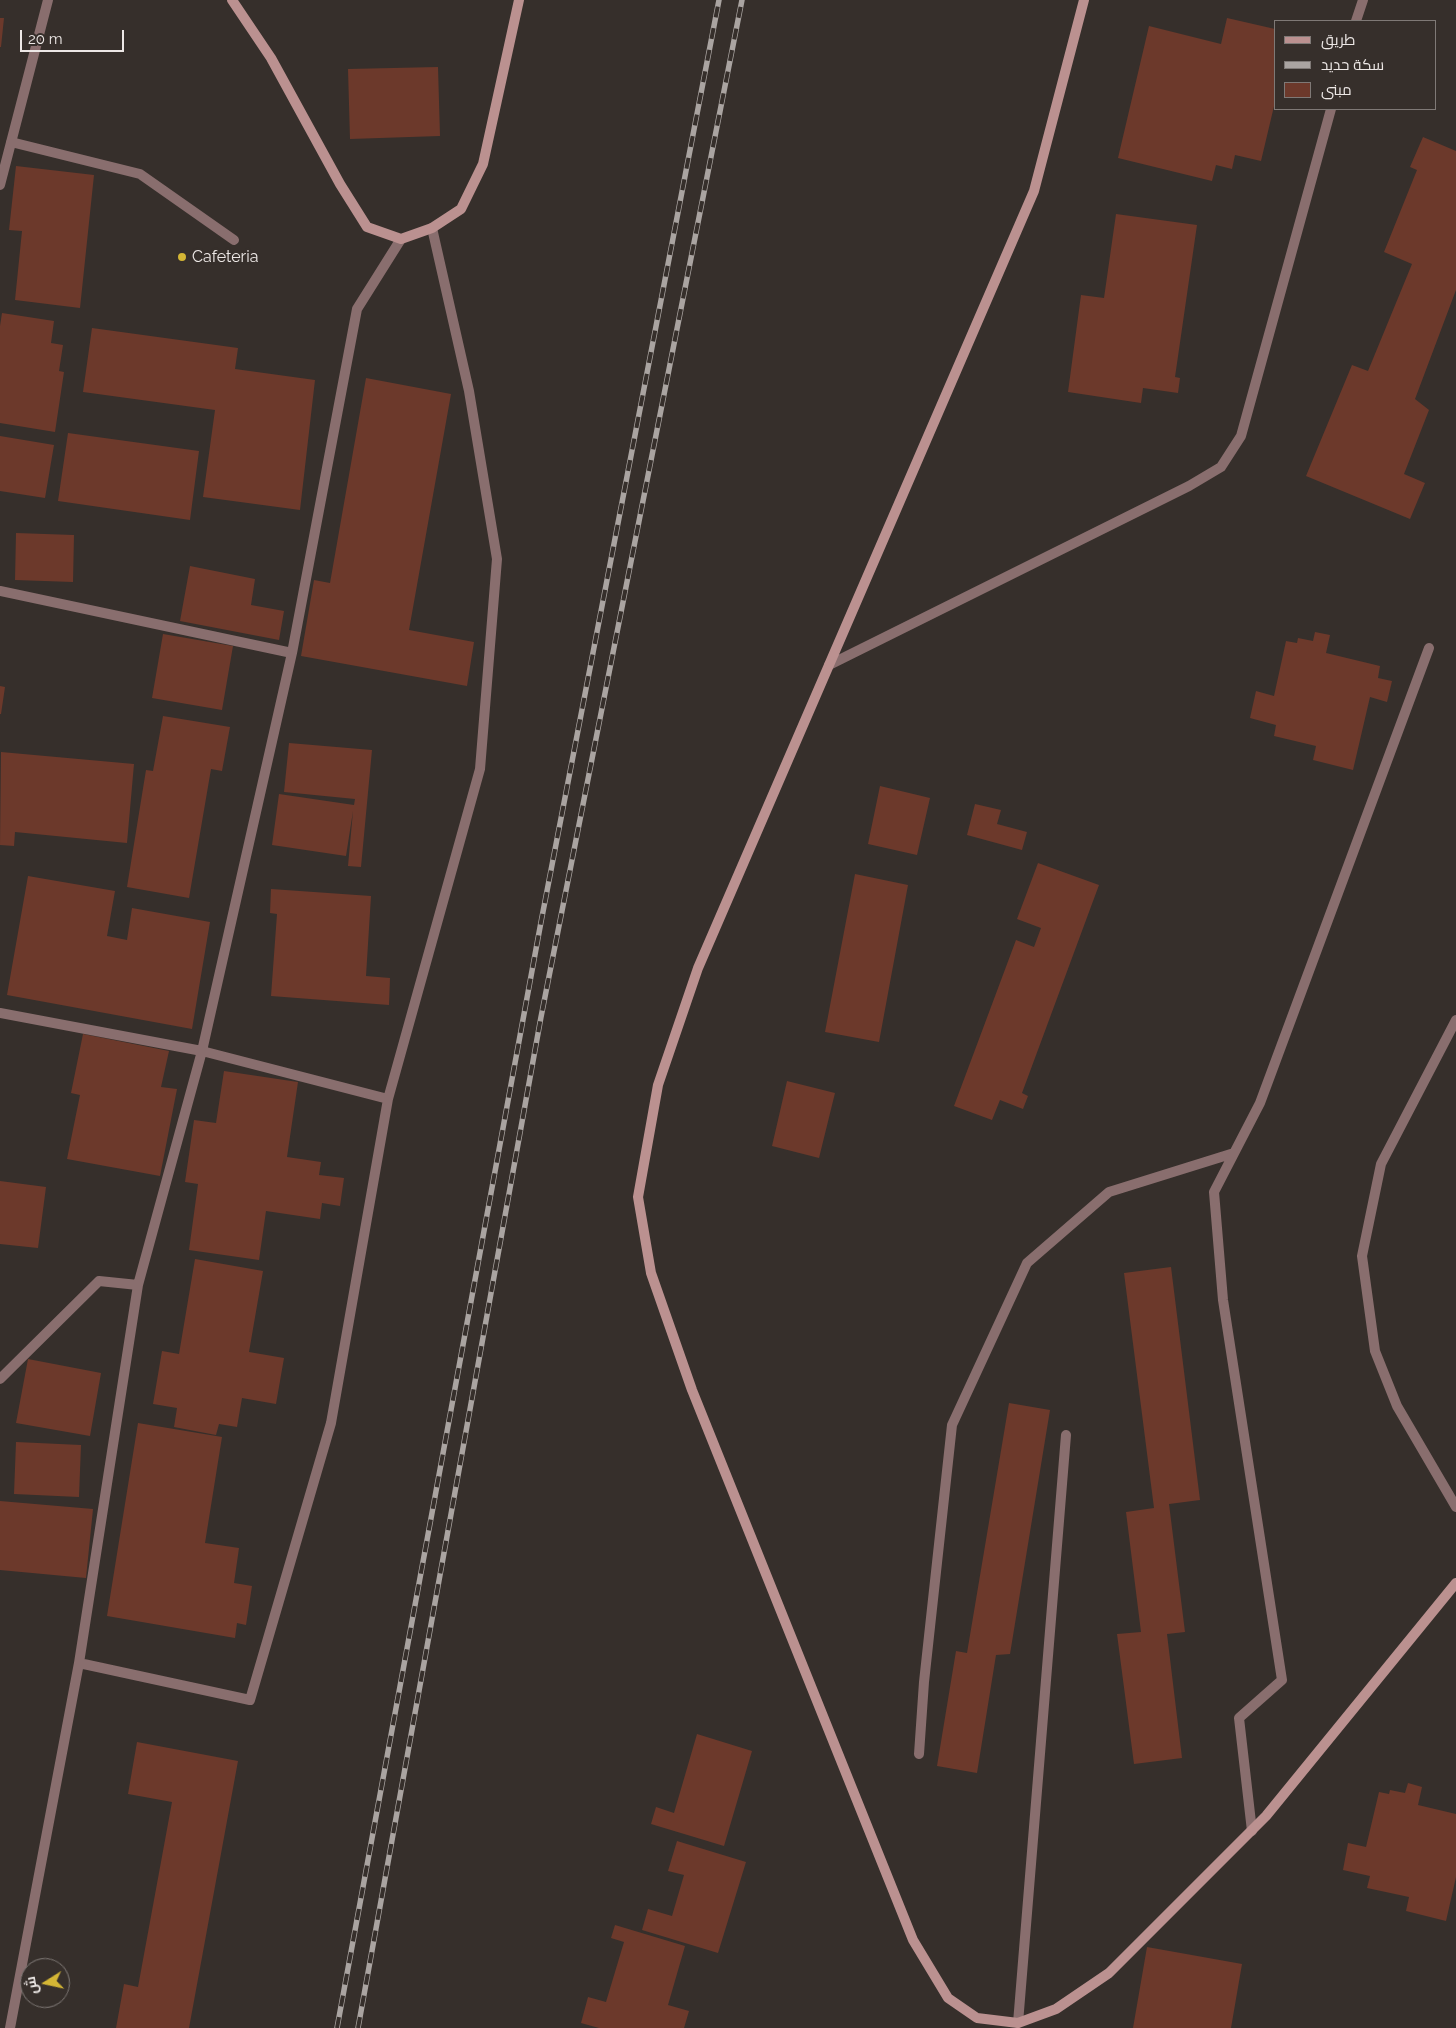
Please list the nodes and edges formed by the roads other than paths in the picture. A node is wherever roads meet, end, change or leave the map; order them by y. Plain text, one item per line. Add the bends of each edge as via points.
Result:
1 (48, 0) edge
2 (232, 0) edge
3 (519, 0) edge
4 (1084, 0) edge
5 (1363, 0) edge
6 (1356, 20) edge
7 (1331, 110) edge
8 (11, 142) junction
9 (0, 182) edge
10 (432, 228) junction
11 (234, 240) dead end
12 (400, 240) junction
13 (0, 591) edge
14 (1428, 648) dead end
15 (292, 653) junction
16 (829, 665) junction
17 (0, 1013) edge
18 (1456, 1020) edge
19 (202, 1051) junction
20 (388, 1099) junction
21 (1234, 1153) junction
22 (138, 1285) junction
23 (0, 1379) edge
24 (1066, 1435) dead end
25 (1456, 1507) edge
26 (1456, 1583) edge
27 (79, 1663) junction
28 (919, 1754) dead end
29 (1252, 1831) junction
30 (1018, 2023) junction
31 (10, 2028) edge

1 - 8 street
2 - 12 street via 272,58 340,184 367,226
3 - 10 street via 483,164 461,208
4 - 16 street via 1034,191
5 - 6 street
7 - 16 street via 1241,436 1221,468
8 - 9 street
8 - 11 street via 140,174
10 - 12 street
10 - 20 street via 469,391 497,559 480,768
12 - 15 street via 357,309
13 - 15 street
14 - 21 street via 1260,1103
15 - 19 street
16 - 30 street via 698,968 658,1085 638,1197 651,1273 692,1390 913,1940 948,1998 977,2018
17 - 19 street
18 - 25 street via 1381,1164 1362,1256 1375,1351 1397,1406
19 - 20 street
19 - 22 street
20 - 27 street via 331,1423 250,1700
21 - 28 street via 1109,1192 1027,1263 952,1425
21 - 29 street via 1214,1192 1223,1300 1282,1680 1239,1718
22 - 23 street via 99,1281
22 - 27 street
24 - 30 street
26 - 29 street
27 - 31 street
29 - 30 street via 1109,1973 1056,2009

